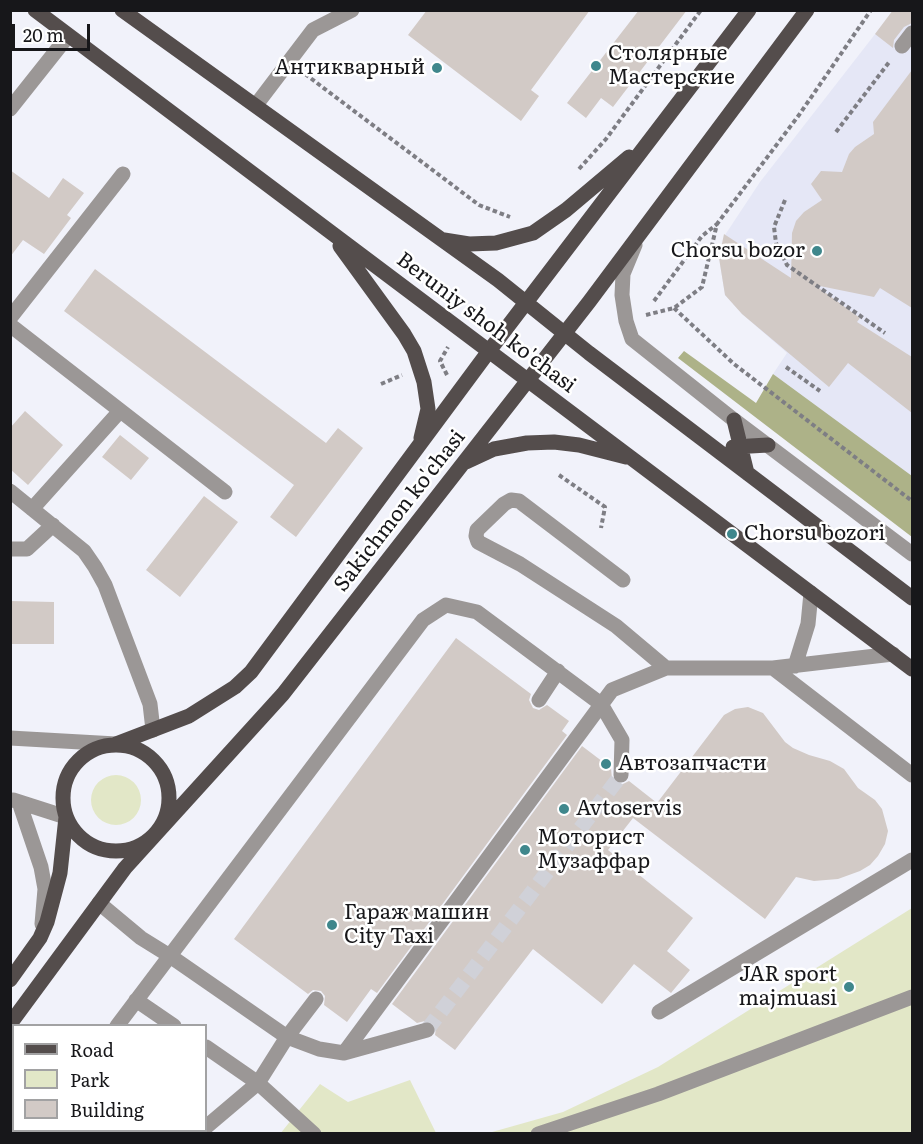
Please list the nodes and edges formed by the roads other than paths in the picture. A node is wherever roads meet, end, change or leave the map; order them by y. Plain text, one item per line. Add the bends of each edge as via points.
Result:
1 (34, 10) edge
2 (122, 10) edge
3 (352, 10) edge
4 (749, 10) edge
5 (807, 10) edge
6 (912, 33) edge
7 (68, 36) junction
8 (902, 46) road end
9 (256, 105) junction
10 (10, 109) edge
11 (651, 138) junction
12 (123, 174) dead end
13 (329, 231) junction
14 (441, 240) junction
15 (637, 240) junction
16 (526, 302) junction
17 (10, 318) edge
18 (10, 325) edge
19 (565, 333) junction
20 (489, 351) junction
21 (528, 381) junction
22 (120, 411) junction
23 (734, 420) junction
24 (768, 445) junction
25 (741, 446) junction
26 (419, 447) junction
27 (714, 448) junction
28 (633, 459) junction
29 (463, 463) junction
30 (747, 473) junction
31 (10, 491) edge
32 (225, 492) dead end
33 (32, 508) junction
34 (53, 525) junction
35 (10, 549) edge
36 (912, 555) edge
37 (623, 580) dead end
38 (811, 592) junction
39 (912, 598) edge
40 (893, 654) junction
41 (795, 666) junction
42 (666, 668) junction
43 (773, 668) junction
44 (912, 669) edge
45 (558, 671) junction
46 (539, 700) dead end
47 (601, 704) junction
48 (153, 730) junction
49 (10, 738) edge
50 (116, 744) junction
51 (621, 775) tunnel mouth
52 (912, 775) edge
53 (15, 801) edge
54 (66, 817) junction
55 (156, 835) junction
56 (912, 860) edge
57 (99, 903) junction
58 (40, 938) junction
59 (170, 956) junction
60 (10, 980) edge
61 (912, 997) edge
62 (316, 999) dead end
63 (136, 1000) junction
64 (660, 1012) dead end
65 (10, 1024) edge
66 (118, 1024) edge
67 (171, 1024) edge
68 (427, 1030) tunnel mouth
69 (287, 1037) junction
70 (207, 1048) edge
71 (344, 1053) junction
72 (258, 1083) junction
73 (207, 1125) edge
74 (314, 1134) edge
75 (538, 1134) edge

1 - 7 main road, Beruniy shoh ko'chasi
2 - 9 main road, Beruniy shoh ko'chasi
3 - 9 street via 313,30
4 - 11 main road, Sakichmon ko'chasi
5 - 15 main road, Sakichmon ko'chasi
6 - 8 street
7 - 10 street
7 - 13 main road, Beruniy shoh ko'chasi
9 - 14 main road, Beruniy shoh ko'chasi
11 - 14 main road via 566,210 533,232 496,243
11 - 16 main road, Sakichmon ko'chasi
12 - 17 street
13 - 20 main road, Beruniy shoh ko'chasi
13 - 26 main road via 414,351 428,409
14 - 16 main road, Beruniy shoh ko'chasi
15 - 19 main road, Sakichmon ko'chasi
15 - 23 street via 623,274 622,295 632,339
16 - 19 main road, Beruniy shoh ko'chasi
16 - 20 main road, Sakichmon ko'chasi
18 - 22 street
19 - 21 main road, Sakichmon ko'chasi
19 - 27 main road, Beruniy shoh ko'chasi
20 - 21 main road, Beruniy shoh ko'chasi
20 - 26 main road, Sakichmon ko'chasi
21 - 28 main road, Beruniy shoh ko'chasi
21 - 29 main road, Sakichmon ko'chasi
22 - 32 street
22 - 33 street
23 - 24 street
23 - 25 main road
24 - 25 main road
24 - 36 street
25 - 27 main road
25 - 30 main road
26 - 48 main road, Sakichmon ko'chasi via 251,672 189,716
27 - 30 main road, Beruniy shoh ko'chasi
28 - 29 main road via 555,442 494,449
28 - 38 main road, Beruniy shoh ko'chasi
29 - 55 main road, Sakichmon ko'chasi via 284,694
30 - 39 main road, Beruniy shoh ko'chasi
31 - 33 street
33 - 34 street
34 - 35 street via 27,549
34 - 48 street via 84,551 105,585 150,704
37 - 42 street via 519,501 504,504 477,530 478,542 520,564 616,626
38 - 40 main road, Beruniy shoh ko'chasi
38 - 41 street via 808,624
40 - 41 street
40 - 44 main road, Beruniy shoh ko'chasi
41 - 43 street
42 - 43 street
42 - 47 street via 612,690
43 - 52 street
45 - 46 street
45 - 47 street
45 - 59 street via 477,612 446,605 423,620
47 - 51 street via 622,740
47 - 71 street
48 - 50 main road, Sakichmon ko'chasi
49 - 50 street
50 - 54 main road via 84,755 72,768 64,783
50 - 55 main road via 134,747 162,769 169,785 170,803 166,820
53 - 54 street
53 - 58 street via 41,867 45,889
54 - 55 main road via 75,833 106,851 124,851
54 - 58 main road via 57,890
55 - 57 main road, Sakichmon ko'chasi
56 - 64 street
57 - 59 street
57 - 65 main road, Sakichmon ko'chasi
58 - 60 main road
59 - 63 street
59 - 69 street
61 - 75 street via 658,1094
62 - 69 street
63 - 66 street
63 - 67 street
68 - 71 street
69 - 71 street
69 - 72 street
70 - 72 street
72 - 73 street
72 - 74 street

